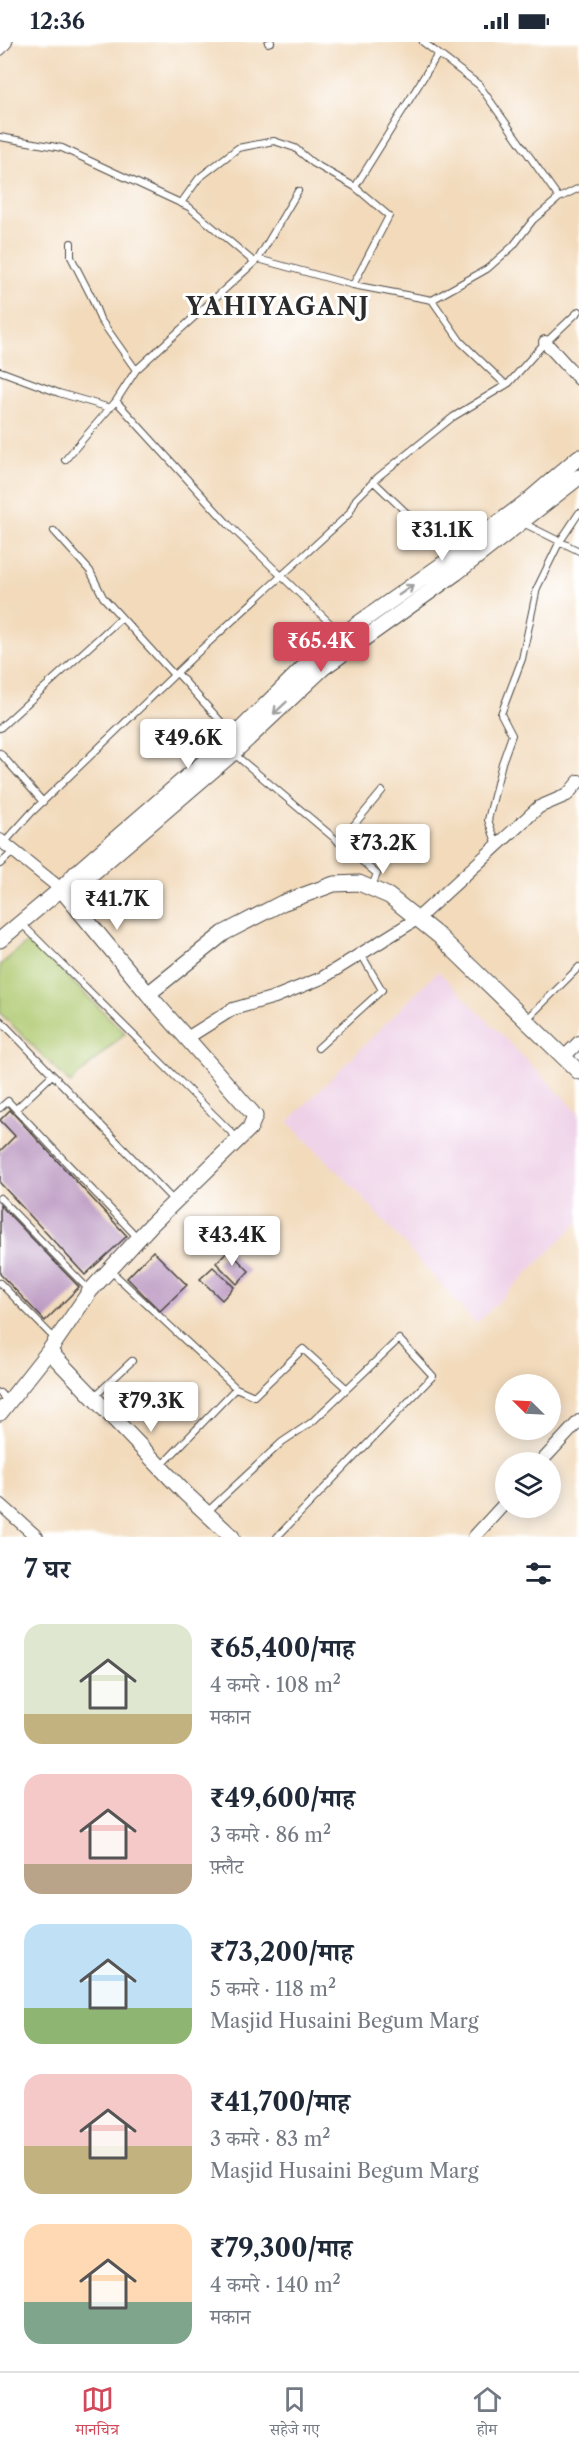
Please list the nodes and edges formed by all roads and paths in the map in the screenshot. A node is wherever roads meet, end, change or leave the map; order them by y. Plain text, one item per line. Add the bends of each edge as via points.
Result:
1 (6, 42) edge
2 (423, 42) edge
3 (0, 49) edge
4 (438, 54) junction
5 (0, 137) edge
6 (355, 187) junction
7 (579, 188) edge
8 (298, 191) dead end
9 (559, 198) junction
10 (181, 202) junction
11 (71, 243) dead end
12 (256, 260) junction
13 (353, 285) junction
14 (432, 300) junction
15 (579, 311) edge
16 (545, 342) junction
17 (136, 370) junction
18 (0, 371) edge
19 (579, 379) edge
20 (506, 384) junction
21 (116, 401) junction
22 (110, 408) junction
23 (579, 457) edge
24 (65, 460) dead end
25 (579, 477) edge
26 (373, 482) junction
27 (579, 513) edge
28 (522, 522) junction
29 (54, 531) dead end
30 (559, 543) junction
31 (579, 551) edge
32 (453, 557) junction
33 (280, 578) junction
34 (121, 618) junction
35 (342, 635) junction
36 (175, 674) junction
37 (0, 728) edge
38 (234, 735) junction
39 (0, 753) edge
40 (232, 753) junction
41 (579, 781) edge
42 (382, 791) dead end
43 (43, 802) junction
44 (339, 843) junction
45 (6, 845) edge
46 (498, 845) junction
47 (0, 864) edge
48 (371, 888) junction
49 (61, 889) junction
50 (417, 919) junction
51 (21, 923) junction
52 (0, 940) edge
53 (361, 954) junction
54 (579, 967) edge
55 (147, 994) junction
56 (0, 1020) edge
57 (526, 1020) junction
58 (187, 1038) junction
59 (579, 1042) edge
60 (318, 1048) dead end
61 (564, 1058) junction
62 (579, 1072) edge
63 (52, 1075) junction
64 (0, 1108) edge
65 (16, 1109) junction
66 (238, 1140) junction
67 (0, 1198) edge
68 (175, 1202) junction
69 (139, 1239) junction
70 (110, 1270) junction
71 (0, 1283) edge
72 (90, 1292) junction
73 (53, 1346) junction
74 (132, 1361) dead end
75 (236, 1388) junction
76 (346, 1388) junction
77 (94, 1397) junction
78 (3, 1403) edge
79 (579, 1421) edge
80 (550, 1452) edge
81 (160, 1467) junction
82 (0, 1504) edge
83 (207, 1513) junction
84 (495, 1514) edge
85 (37, 1537) edge
86 (232, 1537) edge
87 (277, 1537) edge
88 (474, 1537) edge

1 - 3 street
2 - 4 lane
4 - 6 lane
4 - 9 lane via 479,85
5 - 10 lane via 62,148
6 - 10 lane via 295,148 274,141 238,148 200,178
6 - 13 lane via 389,216
7 - 9 lane
8 - 12 lane
9 - 14 lane via 487,269
10 - 12 lane
11 - 17 lane via 71,257 100,319
12 - 13 lane
12 - 17 lane
13 - 14 lane
14 - 20 lane via 461,342
15 - 16 lane
16 - 19 street
16 - 20 lane
17 - 21 lane
18 - 22 lane
20 - 26 lane via 453,417
21 - 22 lane
21 - 33 lane
22 - 24 lane
23 - 32 street via 530,500
25 - 28 street
26 - 32 lane
26 - 33 lane via 356,499 349,514
27 - 30 lane
28 - 30 lane
28 -> 40 street via 323,668
29 - 34 lane via 90,571 103,597
30 - 31 lane
30 - 46 lane via 537,588 522,658 501,714 513,735 488,820
35 -> 32 street
33 - 35 lane
33 - 36 lane
34 - 36 lane
34 - 37 lane
35 - 38 street
36 - 38 lane
36 - 43 lane
38 - 49 street
39 - 43 lane
40 - 44 lane
40 - 49 street via 81,883
41 - 46 street via 567,795 539,807
42 - 44 lane
43 - 45 lane
44 - 48 lane via 377,874
45 - 47 lane
45 - 49 street
46 - 50 street
48 - 50 street via 389,896
48 - 55 street via 359,883 334,884 282,903 224,933
49 - 51 street
49 - 55 street
50 - 53 street
50 - 57 street
51 - 52 street
51 - 66 lane
53 - 58 street via 322,978 232,1009
53 - 60 lane via 382,990
54 - 57 lane
55 - 58 street
56 - 63 lane
57 - 61 street
58 - 66 street via 255,1116
59 - 61 street
61 - 62 street
63 - 65 lane
63 - 68 lane
64 - 65 lane via 8,1101
65 - 69 lane
66 - 68 street
67 - 72 lane
68 - 69 street
69 - 70 street
70 - 72 street
70 - 75 lane
71 - 73 lane
72 - 73 street
73 - 77 street
73 - 78 street
74 - 77 lane
75 - 76 lane via 254,1396 303,1349
75 - 81 lane
76 - 83 lane
76 - 87 lane via 399,1339 433,1376
77 - 81 street
79 - 80 street
81 - 83 street
82 - 85 street
83 - 86 street
84 - 88 street

